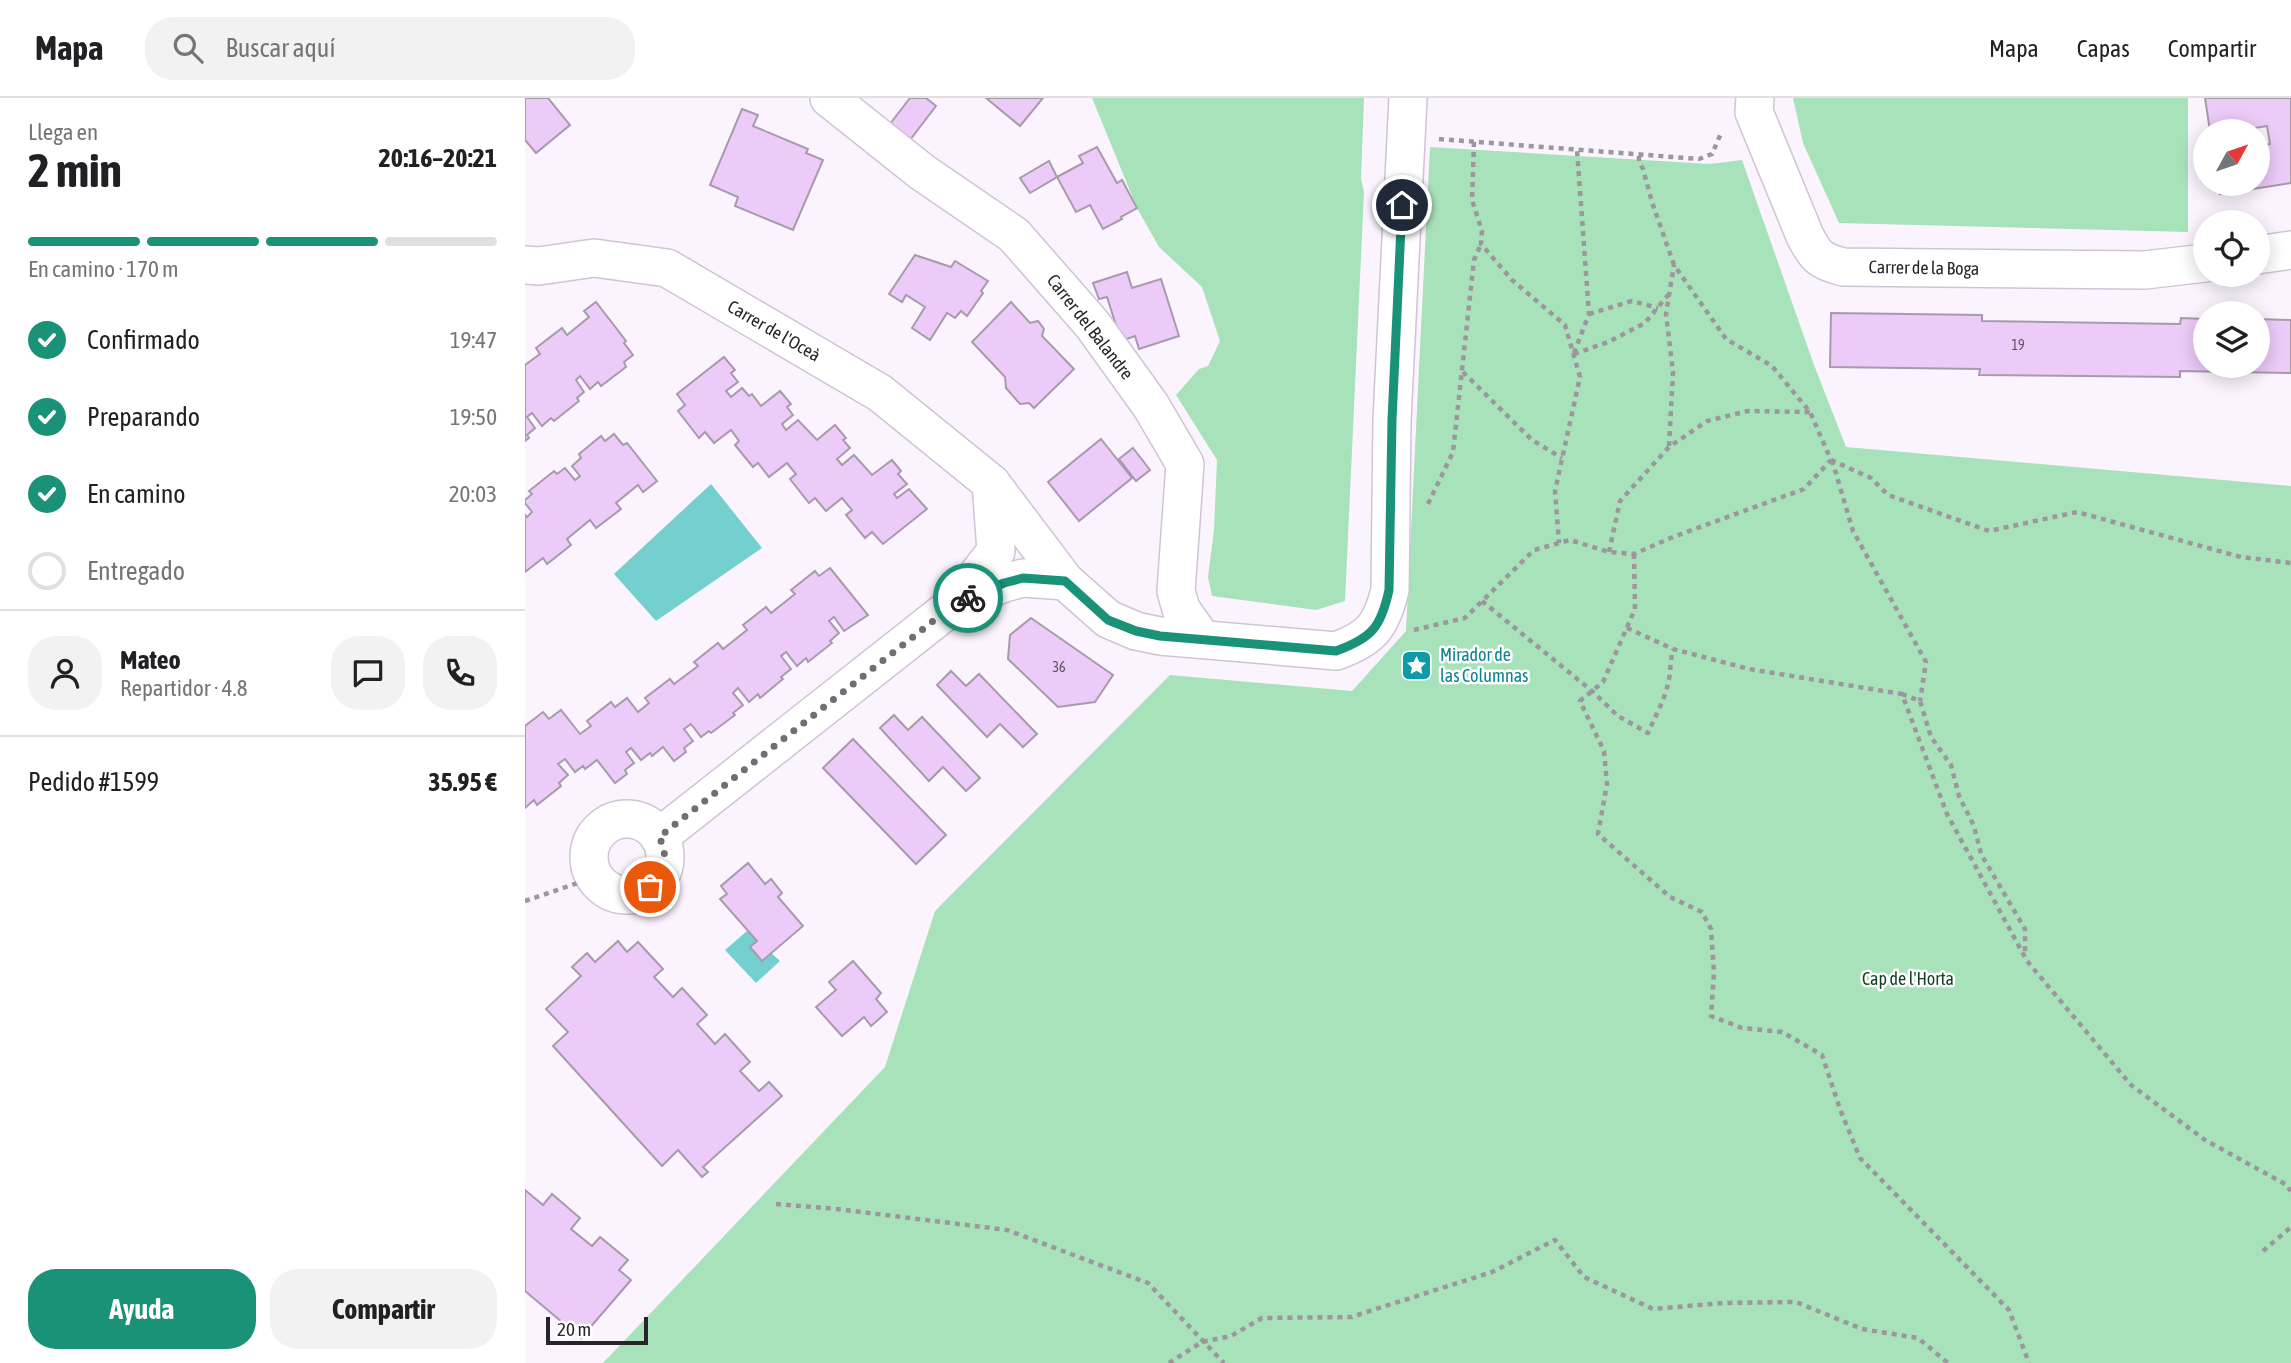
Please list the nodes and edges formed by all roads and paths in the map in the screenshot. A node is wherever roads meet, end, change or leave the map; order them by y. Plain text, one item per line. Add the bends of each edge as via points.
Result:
1 (829, 98) edge
2 (1408, 98) edge
3 (1755, 98) edge
4 (1721, 131) dead end
5 (1428, 138) dead end
6 (1474, 142) junction
7 (1577, 150) junction
8 (1639, 154) junction
9 (1481, 244) junction
10 (2291, 250) edge
11 (2270, 253) edge
12 (2193, 263) edge
13 (525, 265) edge
14 (1674, 265) junction
15 (1669, 294) junction
16 (1658, 308) junction
17 (1589, 314) junction
18 (1573, 354) junction
19 (1463, 372) junction
20 (1810, 412) junction
21 (1669, 447) junction
22 (1562, 458) junction
23 (1831, 460) junction
24 (991, 483) junction
25 (1424, 513) dead end
26 (1559, 543) junction
27 (1609, 552) junction
28 (1634, 554) junction
29 (2291, 563) edge
30 (1065, 581) junction
31 (1482, 601) junction
32 (956, 603) junction
33 (1627, 628) junction
34 (1406, 631) dead end
35 (1202, 639) junction
36 (1672, 649) junction
37 (1592, 691) junction
38 (1902, 694) junction
39 (1920, 701) junction
40 (659, 837) junction
41 (595, 877) junction
42 (525, 901) edge
43 (2025, 957) junction
44 (2291, 1191) edge
45 (776, 1204) dead end
46 (2291, 1227) edge
47 (2263, 1251) dead end
48 (1202, 1342) junction
49 (1169, 1363) edge
50 (1224, 1363) edge
51 (1948, 1363) edge
52 (2029, 1363) edge

1 - 35 street, Carrer del Balandre via 922,172 1014,235 1092,324 1151,406 1185,464 1176,591 1181,609
2 - 35 street, Carrer de l'Oceà via 1392,420 1389,590 1384,614 1373,631 1336,651
3 - 12 street, Carrer de la Boga via 1754,112 1805,236 1814,254 1825,262 1843,267 2132,270
4 - 8 path via 1712,154 1699,159
5 - 6 path
6 - 7 path
6 - 9 path via 1472,200 1482,231
7 - 8 path
7 - 17 path
8 - 14 path
9 - 18 path via 1512,280 1565,325
9 - 19 path via 1474,260
10 - 11 street
13 - 24 street, Carrer de l'Oceà via 594,258 667,268 880,393
14 - 15 path
14 - 20 path via 1726,339 1772,366
15 - 16 path
15 - 21 path via 1666,314 1673,372
16 - 17 path via 1632,301
16 - 18 path via 1645,323
17 - 18 path
18 - 22 path via 1580,377
19 - 22 path via 1532,440
19 - 25 path via 1454,453
20 - 21 path via 1748,411 1707,421
20 - 23 path
21 - 27 path via 1620,501
22 - 26 path via 1555,491
23 - 28 path via 1804,489
23 - 29 path via 1871,478 1888,495 1989,531 2077,512 2241,557
23 - 39 path via 1853,531 1926,663
24 - 30 street, Carrer de l'Oceà
24 - 32 street via 996,551
26 - 27 path via 1570,540
26 - 31 path via 1534,550
27 - 28 path
28 - 33 path via 1635,609
30 - 32 street via 1023,578
30 - 35 street, Carrer de l'Oceà via 1108,620 1160,636
31 - 34 path via 1465,618
31 - 37 path
32 - 40 street
33 - 36 path
33 - 37 path via 1603,682
36 - 37 path via 1665,696 1648,733 1618,716
36 - 38 path via 1749,669
37 - 52 path via 1580,701 1604,751 1607,784 1598,834 1670,897 1702,912 1711,929 1711,1016 1742,1028 1782,1031 1822,1055 1860,1158 2010,1310
38 - 39 path
38 - 43 path via 1947,814
39 - 43 path via 1931,737 1951,765 1981,854 2025,929
40 - 41 street via 636,820 620,819 607,825 590,848
40 - 41 street via 664,867 650,887 640,893 615,893
41 - 42 path
43 - 44 path via 2131,1085 2205,1140
45 - 48 path via 1007,1230 1148,1283
46 - 47 path
48 - 49 path
48 - 50 path
48 - 51 path via 1231,1336 1262,1318 1351,1317 1492,1272 1555,1240 1584,1277 1653,1309 1796,1302 1862,1329 1918,1338

